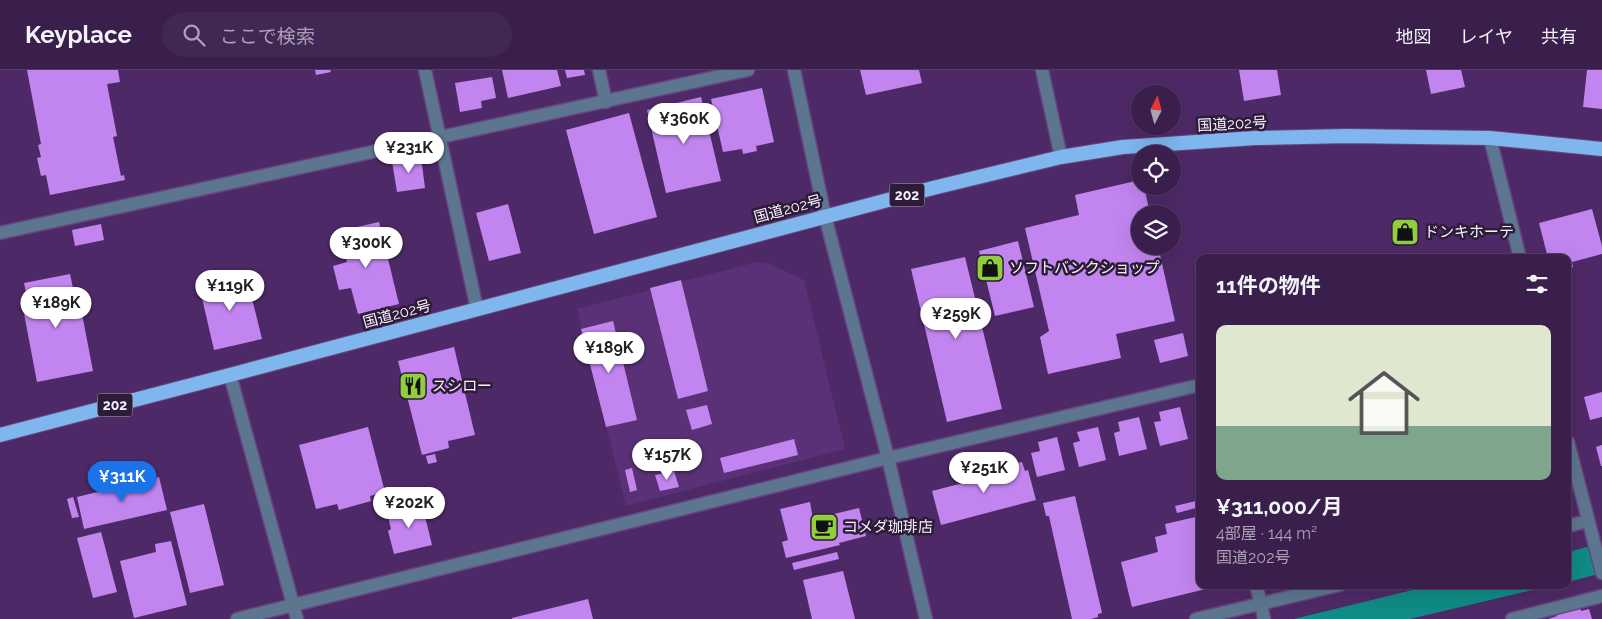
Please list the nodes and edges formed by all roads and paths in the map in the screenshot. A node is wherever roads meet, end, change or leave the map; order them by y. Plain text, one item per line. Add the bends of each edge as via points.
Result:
1 (425, 70) edge
2 (599, 70) edge
3 (748, 70) edge
4 (794, 70) edge
5 (1042, 70) edge
6 (606, 102) junction
7 (439, 137) junction
8 (1490, 138) junction
9 (1602, 149) edge
10 (1061, 158) junction
11 (825, 216) junction
12 (0, 232) edge
13 (1519, 254) edge
14 (477, 309) junction
15 (230, 375) junction
16 (1196, 386) edge
17 (0, 435) edge
18 (1571, 454) edge
19 (888, 458) junction
20 (1588, 521) junction
21 (1571, 525) edge
22 (1602, 573) edge
23 (1257, 589) edge
24 (1323, 589) edge
25 (1602, 596) edge
26 (1261, 604) junction
27 (293, 605) junction
28 (237, 619) edge
29 (296, 619) edge
30 (926, 619) edge
31 (1196, 619) edge
32 (1264, 619) edge
33 (1512, 619) edge

1 - 7 street
2 - 6 street
3 - 6 street
4 - 11 street
5 - 10 street
6 - 7 street
7 - 12 street
7 - 14 street
8 - 9 highway, 国道202号 / 202
8 - 10 highway, 国道202号 / 202 via 1255,138 1123,147
8 - 13 street
10 - 11 highway, 国道202号 / 202
11 - 14 highway, 国道202号 / 202
11 - 19 street
14 - 15 highway, 国道202号 / 202
15 - 17 highway, 国道202号 / 202
15 - 27 street
16 - 19 street
18 - 20 street
19 - 27 street
19 - 30 street
20 - 21 street
20 - 22 street
23 - 26 street
24 - 26 street
25 - 33 street
26 - 31 street
26 - 32 street
27 - 28 street
27 - 29 street

